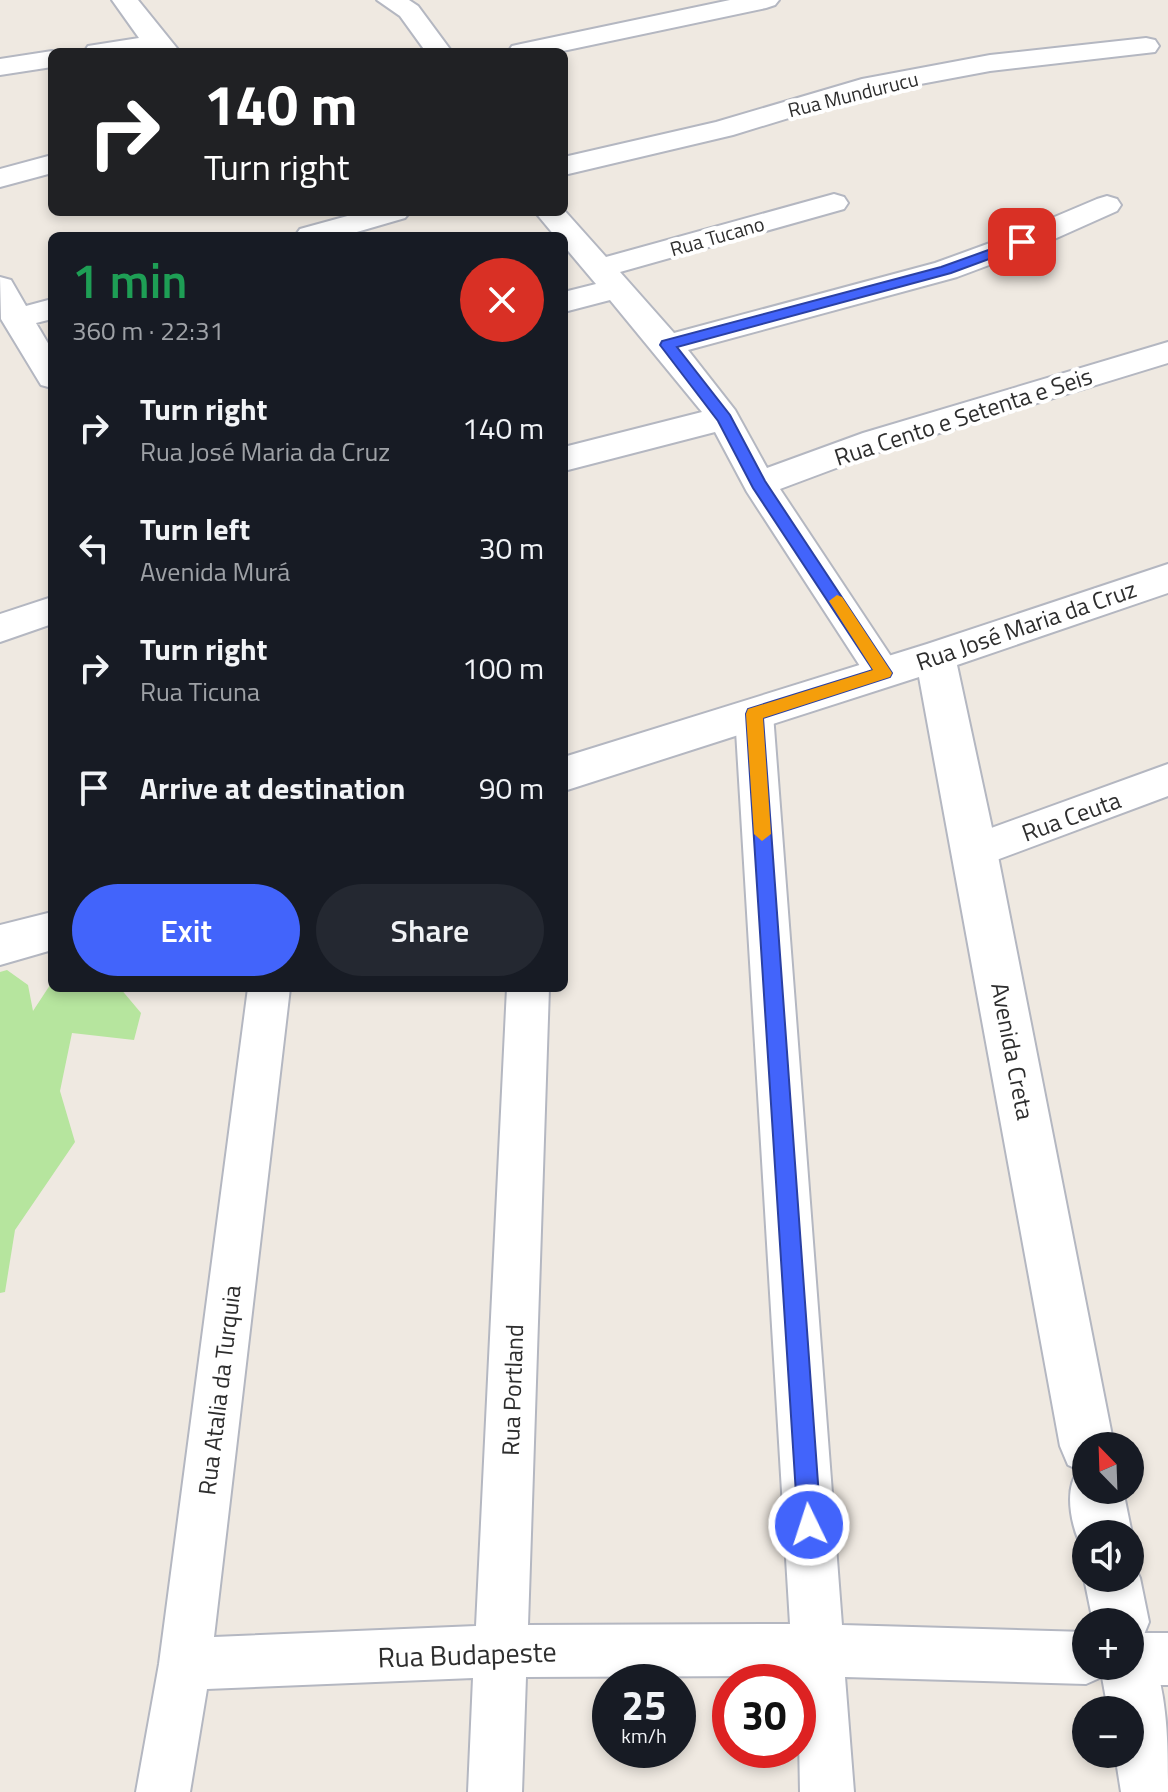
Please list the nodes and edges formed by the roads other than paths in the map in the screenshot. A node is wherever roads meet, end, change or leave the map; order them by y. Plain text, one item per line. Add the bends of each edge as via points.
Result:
1 (125, 0) edge
2 (390, 0) edge
3 (766, 0) edge
4 (1146, 46) dead end
5 (161, 47) edge
6 (436, 48) edge
7 (540, 48) edge
8 (48, 60) edge
9 (0, 67) edge
10 (48, 165) edge
11 (568, 165) edge
12 (0, 178) edge
13 (834, 203) dead end
14 (1107, 205) dead end
15 (381, 216) edge
16 (554, 216) edge
17 (324, 232) edge
18 (568, 232) edge
19 (568, 232) edge
20 (609, 278) junction
21 (0, 287) edge
22 (568, 300) edge
23 (48, 310) edge
24 (16, 319) junction
25 (667, 345) junction
26 (1168, 352) edge
27 (48, 371) edge
28 (724, 418) junction
29 (568, 458) edge
30 (759, 484) junction
31 (1168, 578) edge
32 (48, 611) edge
33 (0, 628) edge
34 (935, 657) junction
35 (884, 673) junction
36 (754, 714) junction
37 (568, 773) edge
38 (1168, 780) edge
39 (975, 851) junction
40 (48, 932) edge
41 (0, 945) edge
42 (269, 992) edge
43 (528, 992) edge
44 (1084, 1432) edge
45 (818, 1650) junction
46 (502, 1651) junction
47 (1072, 1658) edge
48 (1144, 1659) edge
49 (1168, 1659) edge
50 (185, 1664) junction
51 (1131, 1680) edge
52 (163, 1792) edge
53 (495, 1792) edge
54 (827, 1792) edge
55 (1151, 1792) edge

1 - 5 street
2 - 6 street via 409,11
3 - 7 street
4 - 11 street, Rua Mundurucu via 990,63 862,87 723,129
8 - 9 street
10 - 12 street
13 - 20 street, Rua Tucano
14 - 25 street via 946,270
15 - 17 street
16 - 19 street
18 - 20 street
20 - 22 street, Rua Tucano
20 - 25 street
21 - 24 street
23 - 24 street
24 - 27 street
25 - 28 street
26 - 30 street, Rua Cento e Setenta e Seis via 875,441
28 - 29 street
28 - 30 street
30 - 35 street
31 - 34 street, Rua José Maria da Cruz
32 - 33 street
34 - 35 street, Rua José Maria da Cruz
34 - 39 street, Avenida Creta
35 - 36 street, Rua José Maria da Cruz
36 - 37 street, Rua José Maria da Cruz
36 - 45 street
38 - 39 street, Rua Ceuta
39 - 44 street, Avenida Creta
40 - 41 street
42 - 50 street, Rua Atalia da Turquia
43 - 46 street, Rua Portland
45 - 46 street, Rua Budapeste
45 - 47 street, Rua Budapeste
45 - 54 street
46 - 50 street, Rua Budapeste
46 - 53 street, Rua Portland
48 - 49 street
50 - 52 street, Rua Atalia da Turquia
51 - 55 street

